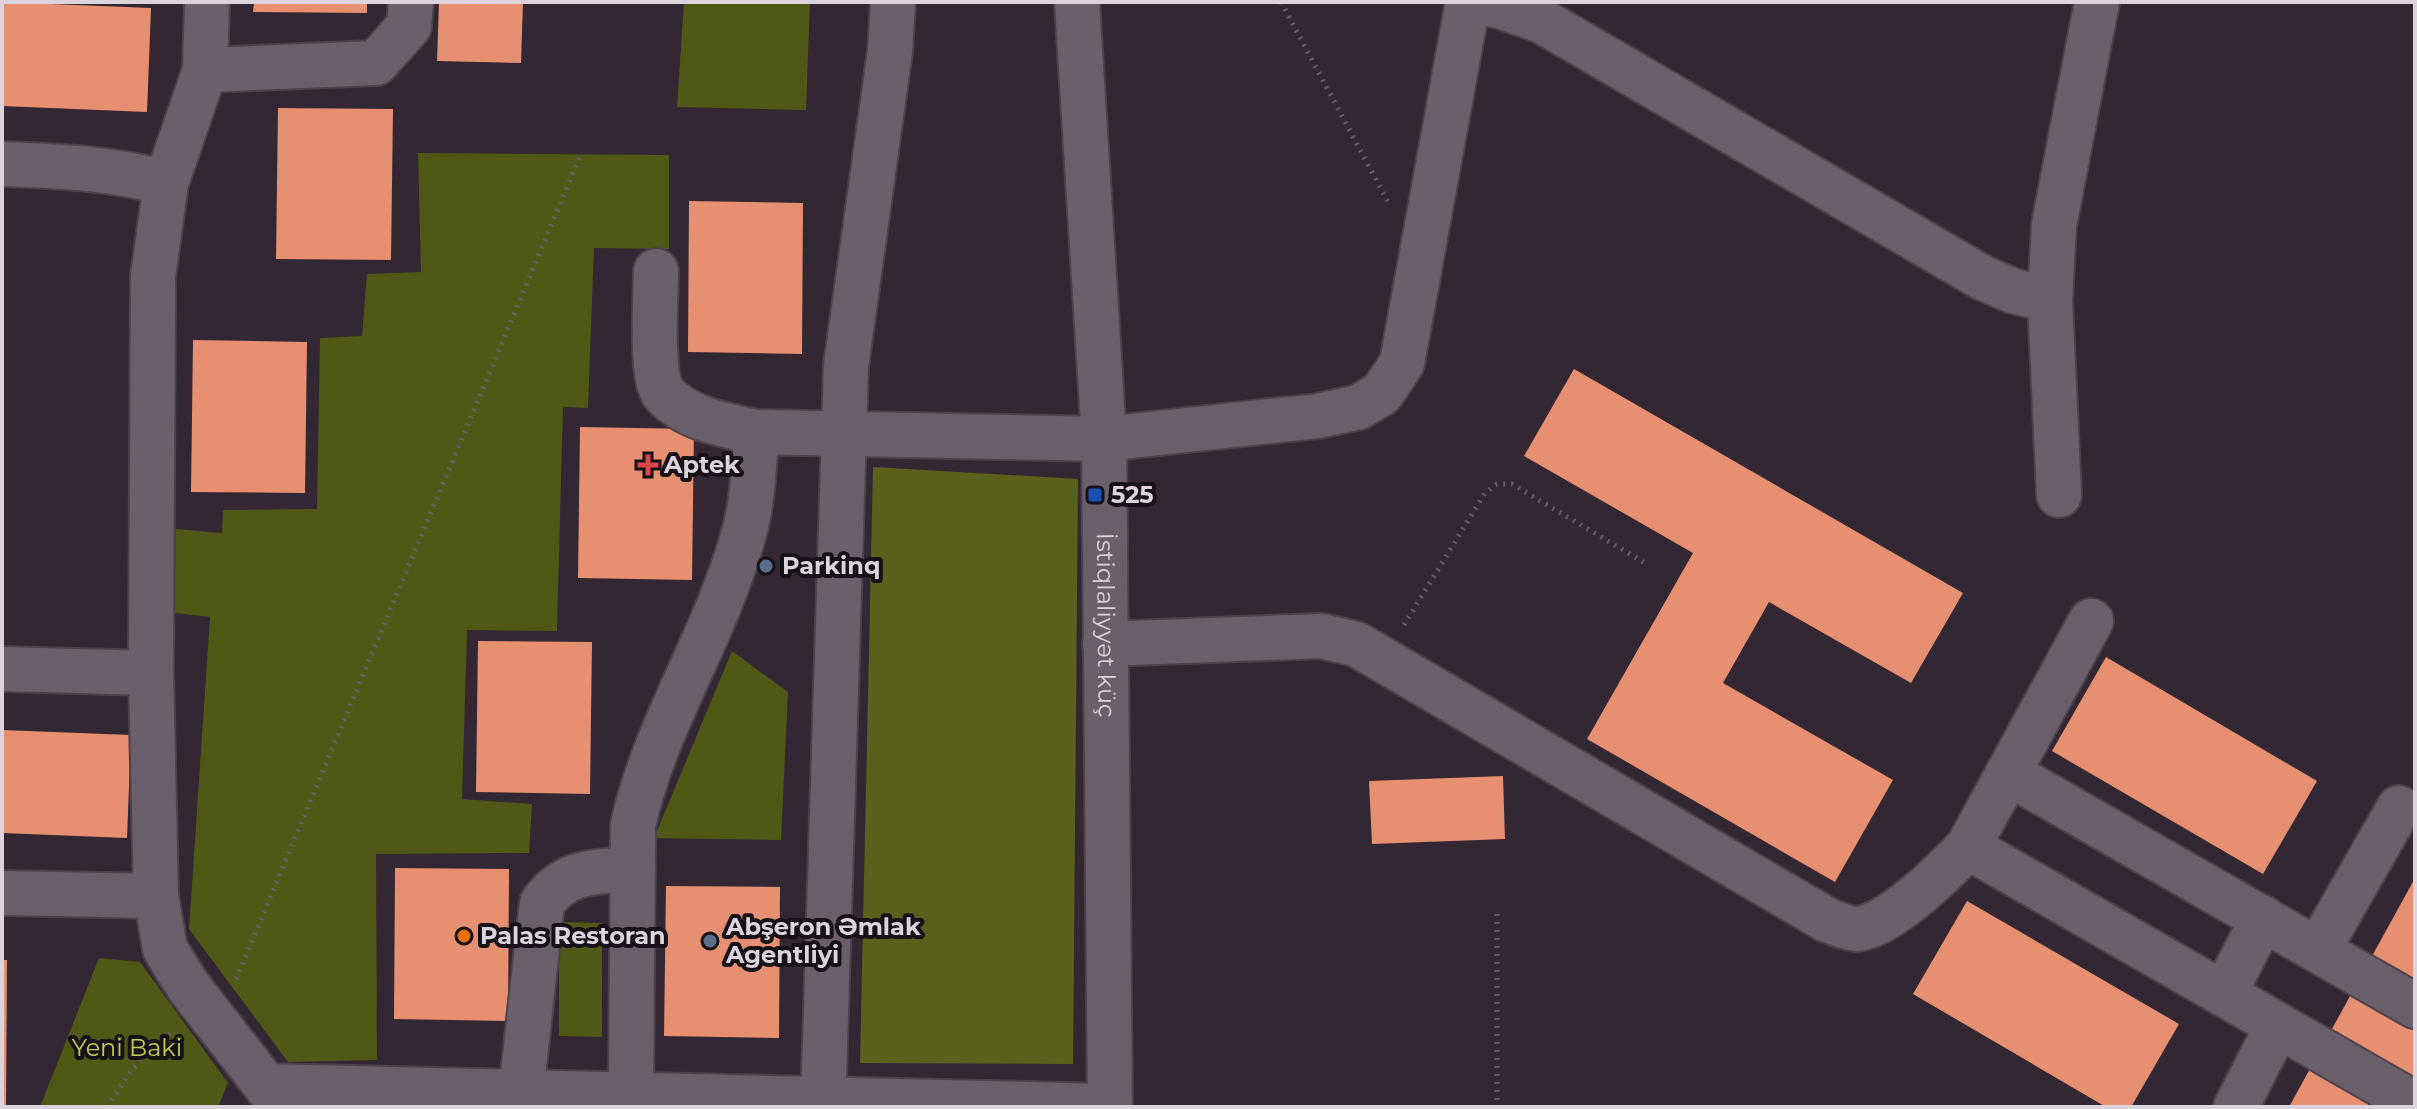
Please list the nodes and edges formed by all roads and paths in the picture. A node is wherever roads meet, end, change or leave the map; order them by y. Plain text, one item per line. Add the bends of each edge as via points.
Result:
1 (207, 2) edge
2 (411, 2) edge
3 (893, 2) edge
4 (1077, 2) edge
5 (1281, 2) edge
6 (1468, 2) edge
7 (1475, 2) edge
8 (2097, 2) edge
9 (205, 70) junction
10 (581, 154) dead end
11 (2, 164) edge
12 (166, 183) junction
13 (1424, 241) junction
14 (656, 271) dead end
15 (2050, 300) junction
16 (756, 432) junction
17 (843, 432) junction
18 (1104, 439) junction
19 (2059, 495) dead end
20 (1645, 563) dead end
21 (2091, 621) dead end
22 (1105, 644) junction
23 (1383, 660) junction
24 (2, 669) edge
25 (151, 673) junction
26 (2008, 773) junction
27 (2399, 808) dead end
28 (1968, 847) junction
29 (633, 869) junction
30 (2, 893) edge
31 (156, 896) junction
32 (1497, 914) dead end
33 (2263, 918) junction
34 (2318, 950) junction
35 (232, 987) dead end
36 (2224, 994) junction
37 (2415, 1006) edge
38 (2278, 1025) junction
39 (172, 1032) dead end
40 (521, 1093) junction
41 (631, 1095) junction
42 (261, 1096) edge
43 (823, 1104) edge
44 (2415, 1104) edge
45 (1110, 1106) edge
46 (107, 1107) edge
47 (1497, 1107) edge
48 (2236, 1107) edge

1 - 9 street
2 - 9 street via 409,26 376,63
3 - 17 street via 846,366
4 - 18 street, İstiqlaliyyət küç
5 - 13 path via 1398,221
6 - 13 street
7 - 15 street via 1542,21 1983,278
8 - 15 street via 2054,225
9 - 12 street
10 - 35 path
11 - 12 street via 111,170
12 - 25 street via 153,276
13 - 18 street via 1402,363 1382,393 1359,407 1318,416
14 - 16 street via 656,376 662,393 710,422
15 - 19 street
16 - 17 street
16 - 29 street via 752,499 742,540 641,790 633,825
17 - 18 street
17 - 43 street
18 - 22 street, İstiqlaliyyət küç
20 - 23 path via 1512,484 1497,484 1485,493
21 - 26 street
22 - 23 street via 1321,636 1356,644
22 - 45 street, İstiqlaliyyət küç
23 - 28 street via 1827,920 1855,929 1881,921 1938,878
24 - 25 street
25 - 31 street
26 - 28 street
26 - 33 street
27 - 34 street
28 - 36 street
29 - 40 street via 585,873 554,887 542,903
29 - 41 street
30 - 31 street
31 - 42 street via 165,949
32 - 47 path
33 - 34 street
33 - 36 street
34 - 37 street
36 - 38 street
38 - 44 street
38 - 48 street
39 - 46 path via 131,1071
40 - 41 street
40 - 42 street
41 - 43 street
43 - 45 street

